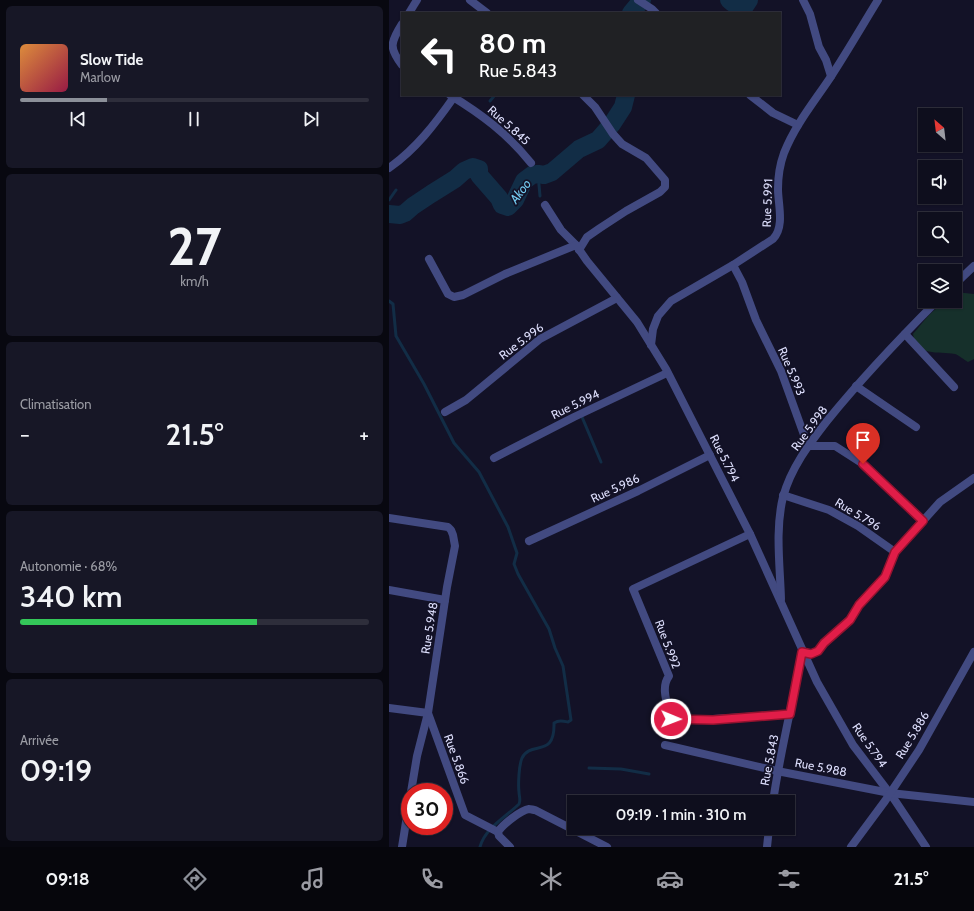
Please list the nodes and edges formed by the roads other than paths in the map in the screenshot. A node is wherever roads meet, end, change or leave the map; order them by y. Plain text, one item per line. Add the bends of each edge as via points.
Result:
1 (417, 0) edge
2 (470, 0) edge
3 (638, 0) edge
4 (803, 0) edge
5 (878, 0) edge
6 (410, 12) edge
7 (486, 12) edge
8 (655, 12) edge
9 (401, 26) edge
10 (389, 46) edge
11 (389, 46) edge
12 (401, 64) edge
13 (831, 76) junction
14 (452, 96) edge
15 (584, 96) edge
16 (751, 96) edge
17 (797, 125) junction
18 (531, 163) dead end
19 (389, 168) edge
20 (545, 205) dead end
21 (578, 247) junction
22 (429, 259) dead end
23 (733, 265) junction
24 (974, 266) edge
25 (962, 277) edge
26 (617, 298) junction
27 (930, 308) edge
28 (905, 334) junction
29 (651, 345) junction
30 (667, 373) junction
31 (856, 386) junction
32 (954, 387) dead end
33 (445, 412) dead end
34 (916, 427) dead end
35 (808, 446) junction
36 (710, 455) junction
37 (494, 458) dead end
38 (974, 478) edge
39 (783, 496) junction
40 (389, 518) edge
41 (923, 521) junction
42 (750, 534) junction
43 (529, 541) dead end
44 (895, 552) junction
45 (389, 590) edge
46 (445, 600) junction
47 (781, 604) junction
48 (802, 652) junction
49 (974, 652) edge
50 (971, 664) edge
51 (389, 708) edge
52 (428, 713) junction
53 (790, 714) junction
54 (665, 745) dead end
55 (777, 771) junction
56 (412, 783) edge
57 (890, 793) junction
58 (774, 795) edge
59 (974, 802) edge
60 (498, 832) junction
61 (405, 835) edge
62 (768, 835) edge
63 (403, 847) edge
64 (510, 847) edge
65 (607, 847) edge
66 (767, 847) edge
67 (851, 847) edge
68 (926, 847) edge

1 - 6 street
2 - 7 street
3 - 8 street
4 - 13 street
5 - 13 street, Rue 5.991
9 - 11 street
10 - 12 street via 390,52
13 - 17 street, Rue 5.991
14 - 18 street, Rue 5.845 via 491,122
14 - 19 street via 436,123
15 - 21 street via 622,144 647,158 665,180 665,187 600,228
16 - 17 street via 773,113
17 - 23 street, Rue 5.991 via 784,153 779,173 777,234
20 - 21 street via 561,230
21 - 22 street via 505,274 454,297 448,294
21 - 26 street, Rue 5.794
23 - 29 street, Rue 5.991 via 671,301 658,316
23 - 35 street, Rue 5.993 via 781,371
24 - 25 street
26 - 29 street, Rue 5.794 via 637,322
26 - 33 street, Rue 5.996 via 540,339 466,400
27 - 28 street, Rue 5.998
28 - 31 street, Rue 5.998
28 - 32 street
29 - 30 street, Rue 5.794
30 - 36 street, Rue 5.794
30 - 37 street, Rue 5.994
31 - 34 street
31 - 35 street, Rue 5.998
35 - 39 street, Rue 5.998
35 - 41 street via 835,446 863,464
36 - 42 street, Rue 5.794
36 - 43 street, Rue 5.986
38 - 41 street via 940,502
39 - 44 street, Rue 5.796 via 829,510 858,526
39 - 47 street, Rue 5.998 via 779,517
40 - 46 street, Rue 5.948 via 448,527 451,530 455,546
41 - 44 street
42 - 47 street, Rue 5.794
42 - 53 street, Rue 5.992 via 633,590 669,676 665,682 671,719 713,720
44 - 48 street via 885,577 859,605 850,620 818,651 811,654
45 - 46 street
46 - 52 street, Rue 5.948
47 - 48 street, Rue 5.794
48 - 53 street, Rue 5.843
48 - 57 street, Rue 5.794 via 853,745
49 - 50 street, Rue 5.886
50 - 57 street, Rue 5.886
51 - 52 street
52 - 56 street, Rue 5.948
52 - 60 street, Rue 5.866 via 465,815
53 - 55 street, Rue 5.843
54 - 55 street, Rue 5.988
55 - 57 street, Rue 5.988
55 - 58 street, Rue 5.843
57 - 59 street, Rue 5.988
57 - 67 street, Rue 5.886
57 - 68 street, Rue 5.794
60 - 64 street
60 - 65 street via 522,811 528,809 535,810
61 - 63 street
62 - 66 street

